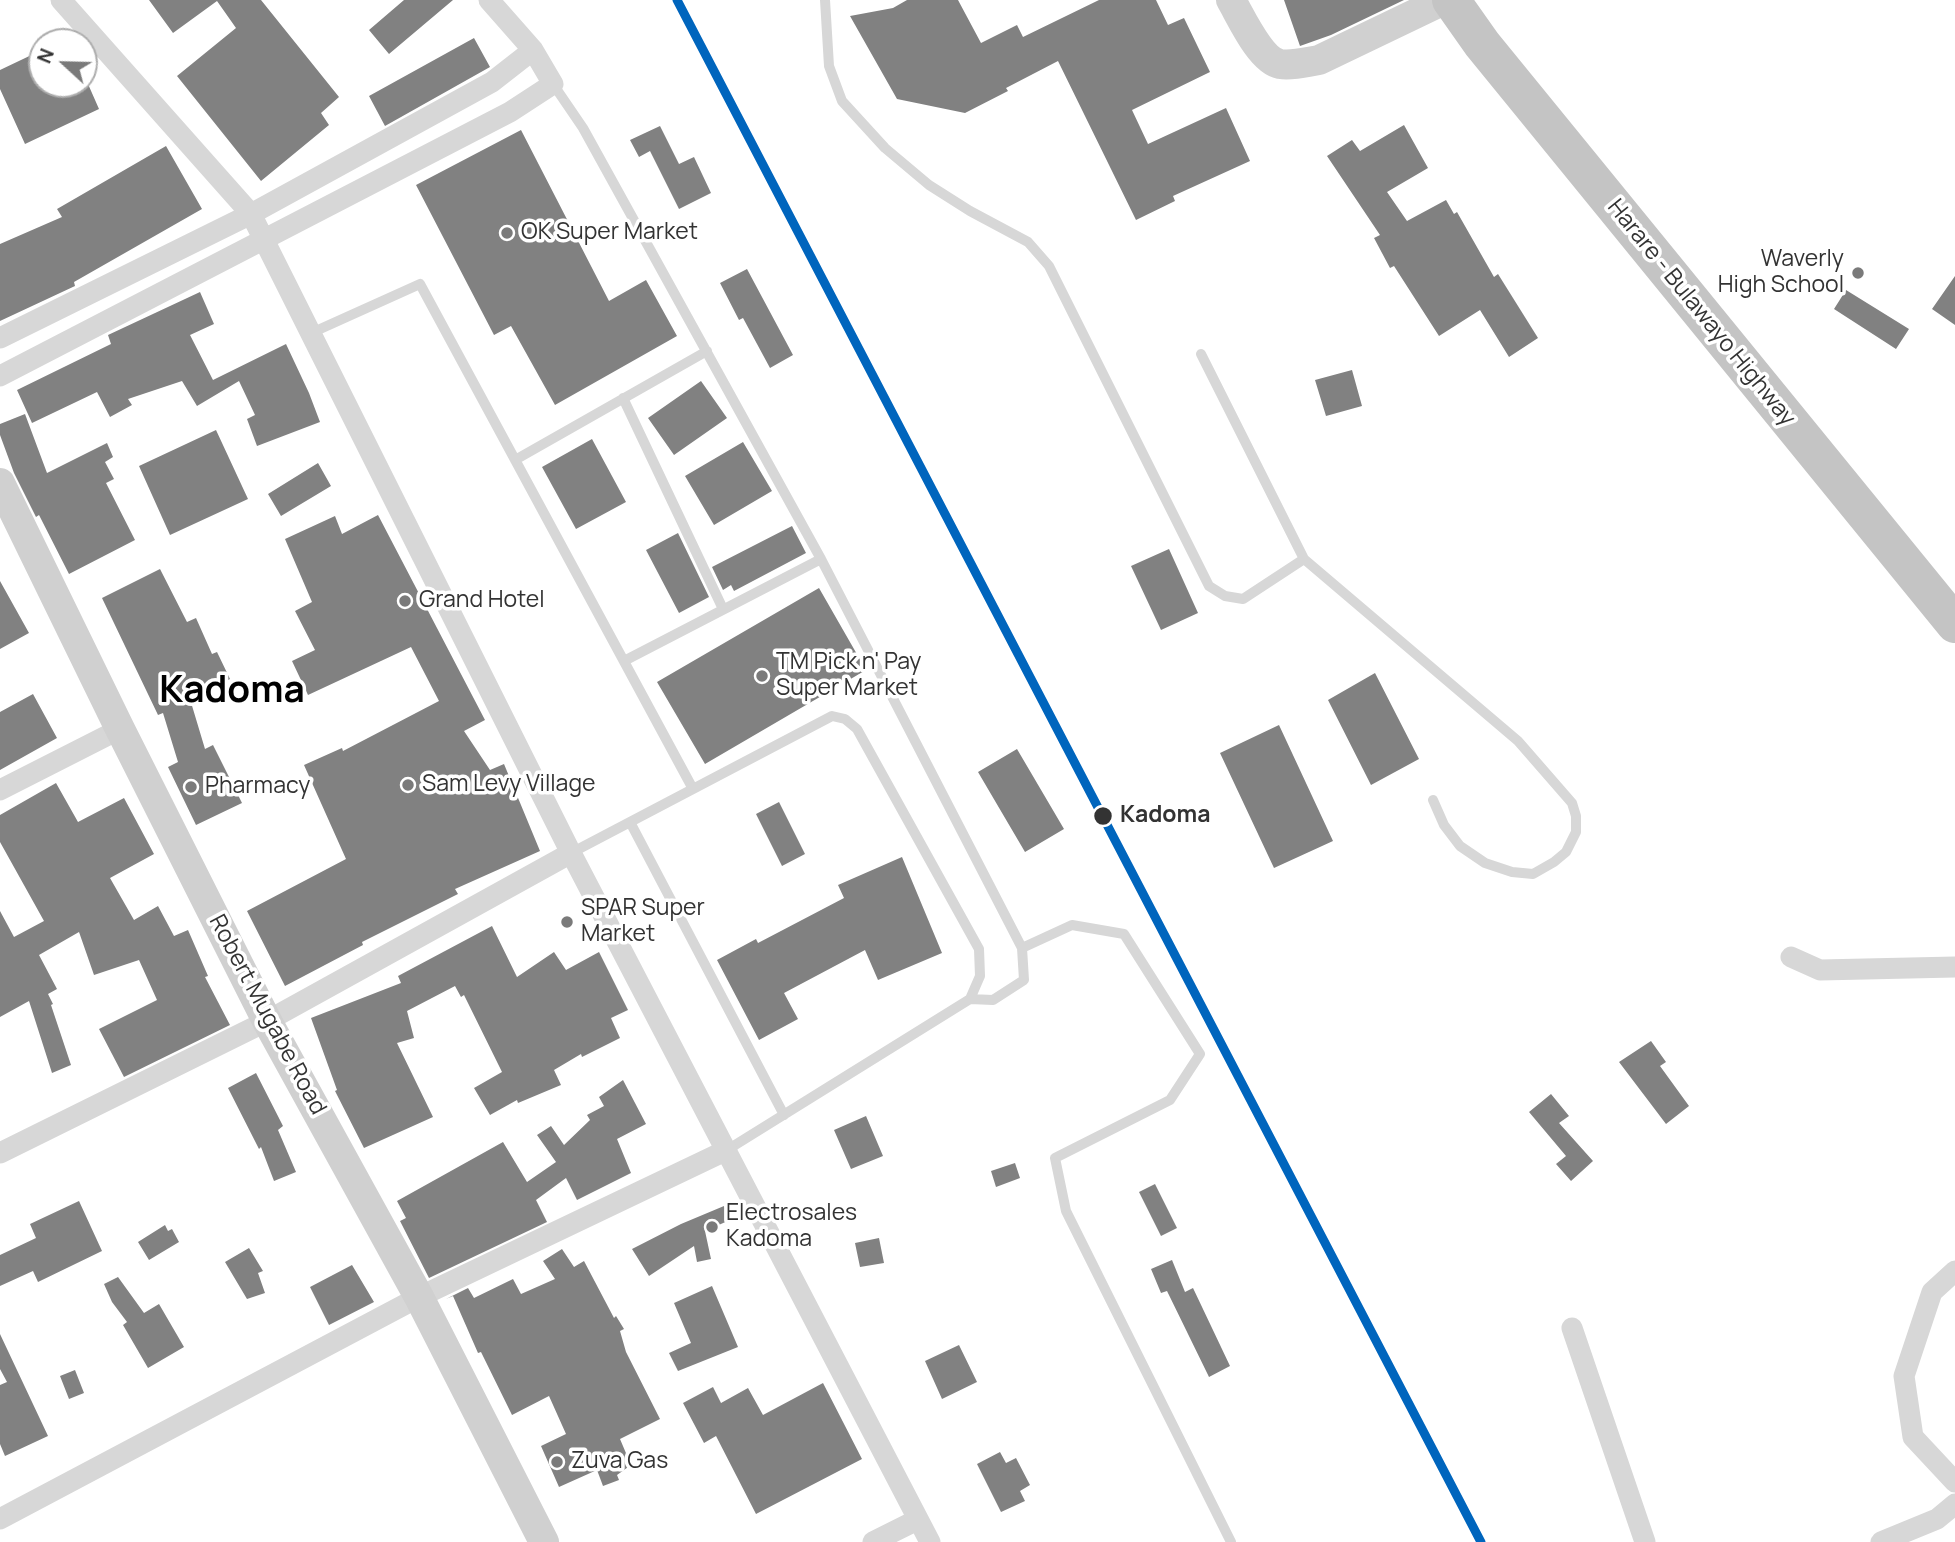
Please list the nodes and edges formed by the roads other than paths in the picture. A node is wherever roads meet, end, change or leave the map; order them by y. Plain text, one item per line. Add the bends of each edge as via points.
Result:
1 (61, 0) edge
2 (489, 0) edge
3 (825, 0) edge
4 (1231, 0) edge
5 (1444, 0) edge
6 (1451, 0) edge
7 (533, 50) junction
8 (553, 84) junction
9 (251, 214) junction
10 (263, 238) junction
11 (309, 334) junction
12 (0, 338) edge
13 (708, 351) junction
14 (1201, 354) dead end
15 (0, 376) edge
16 (623, 398) junction
17 (515, 460) junction
18 (0, 483) edge
19 (821, 559) junction
20 (1304, 559) junction
21 (723, 610) junction
22 (1955, 624) edge
23 (624, 661) junction
24 (120, 729) junction
25 (694, 789) junction
26 (0, 790) edge
27 (1433, 800) dead end
28 (630, 822) junction
29 (571, 853) junction
30 (1022, 948) junction
31 (1791, 957) dead end
32 (1955, 967) edge
33 (970, 999) junction
34 (267, 1021) junction
35 (784, 1115) junction
36 (727, 1150) junction
37 (0, 1153) edge
38 (1955, 1271) edge
39 (419, 1297) junction
40 (1572, 1328) dead end
41 (1955, 1482) edge
42 (1955, 1504) edge
43 (0, 1519) edge
44 (917, 1520) junction
45 (544, 1542) edge
46 (873, 1542) edge
47 (930, 1542) edge
48 (1231, 1542) edge
49 (1645, 1542) edge
50 (1881, 1542) edge

1 - 9 street
2 - 7 street
3 - 20 lane via 829,66 842,101 885,148 929,185 1028,242 1049,266 1209,586 1225,596 1243,599
4 - 5 street via 1264,54 1278,64 1296,64 1319,60
6 - 22 highway, Harare - Bulawayo Highway via 1482,44
7 - 8 street
7 - 9 street via 492,82
8 - 10 street via 510,112
8 - 13 lane via 583,128
9 - 10 street
9 - 12 street
10 - 11 street
10 - 15 street
11 - 17 lane via 420,284
11 - 29 street
13 - 16 lane
13 - 19 lane
14 - 20 lane
16 - 17 lane
16 - 21 lane
17 - 23 lane
18 - 24 street, Robert Mugabe Road
19 - 21 lane
19 - 30 lane
20 - 27 lane via 1518,741 1572,803 1576,832 1566,852 1554,862 1533,874 1512,872 1485,863 1460,846
21 - 23 lane
23 - 25 lane
24 - 26 street
24 - 34 street, Robert Mugabe Road
25 - 28 lane
25 - 33 lane via 832,716 845,719 857,729 979,949 980,976
28 - 29 lane
28 - 35 lane
29 - 34 street
29 - 36 street
30 - 33 lane via 1024,980 993,1000
30 - 48 lane via 1072,925 1124,934 1200,1054 1170,1100 1055,1158 1066,1211
31 - 32 street via 1820,970
33 - 35 lane
34 - 37 street
34 - 39 street, Robert Mugabe Road
35 - 36 lane
36 - 39 street
36 - 44 street
38 - 41 street via 1933,1292 1904,1376 1913,1437
39 - 43 street
39 - 45 street, Robert Mugabe Road
40 - 49 street
42 - 50 street via 1937,1519
44 - 46 street
44 - 47 street

